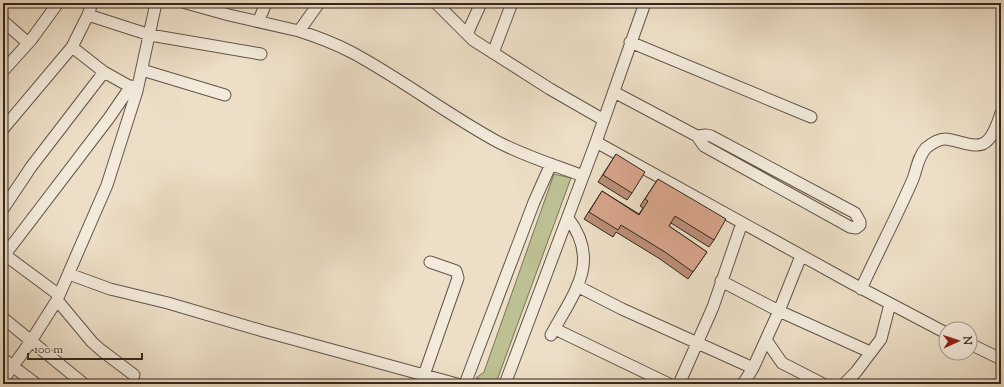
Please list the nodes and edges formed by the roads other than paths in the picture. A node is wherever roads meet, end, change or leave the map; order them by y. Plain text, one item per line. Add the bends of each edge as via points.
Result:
1 (58, 3) edge
2 (92, 3) edge
3 (156, 3) edge
4 (186, 3) edge
5 (266, 3) edge
6 (319, 3) edge
7 (436, 3) edge
8 (481, 3) edge
9 (512, 3) edge
10 (645, 3) edge
11 (88, 15) junction
12 (259, 20) junction
13 (3, 21) edge
14 (299, 31) junction
15 (467, 34) junction
16 (150, 35) junction
17 (630, 42) junction
18 (28, 43) junction
19 (72, 47) junction
20 (493, 52) junction
21 (261, 54) dead end
22 (4, 69) edge
23 (142, 70) junction
24 (104, 72) junction
25 (134, 89) junction
26 (614, 92) junction
27 (225, 95) dead end
28 (1001, 113) edge
29 (811, 117) dead end
30 (604, 120) junction
31 (3, 129) edge
32 (697, 136) junction
33 (596, 142) junction
34 (551, 164) junction
35 (583, 176) junction
36 (3, 209) edge
37 (568, 218) junction
38 (742, 223) junction
39 (4, 256) edge
40 (801, 256) junction
41 (430, 262) dead end
42 (68, 274) junction
43 (722, 281) junction
44 (577, 286) junction
45 (861, 289) junction
46 (58, 298) junction
47 (890, 304) junction
48 (779, 311) junction
49 (3, 318) edge
50 (938, 329) edge
51 (766, 340) junction
52 (31, 341) junction
53 (697, 344) junction
54 (978, 348) edge
55 (870, 352) junction
56 (3, 359) edge
57 (1001, 359) edge
58 (13, 366) junction
59 (753, 368) junction
60 (134, 375) dead end
61 (430, 379) edge
62 (3, 380) edge
63 (36, 384) edge
64 (84, 384) edge
65 (457, 384) edge
66 (465, 384) edge
67 (505, 384) edge
68 (669, 384) edge
69 (679, 384) edge
70 (743, 384) edge
71 (823, 384) edge
72 (844, 384) edge

1 - 18 street
2 - 11 street
3 - 16 street
4 - 12 street
5 - 12 street
6 - 14 street
7 - 15 street
8 - 15 street
9 - 20 street
10 - 17 street
11 - 16 street
11 - 19 street
12 - 14 street
13 - 18 street
14 - 34 street via 338,45 384,70 498,142
15 - 20 street
16 - 21 street
16 - 23 street
17 - 26 street
17 - 29 street
18 - 22 street
19 - 24 street
19 - 31 street
20 - 30 street
23 - 25 street
23 - 27 street
24 - 25 street
24 - 36 street via 31,167
25 - 39 street
25 - 42 street via 107,185
26 - 30 street
26 - 32 street
28 - 45 street via 995,130 983,144 944,139 934,142 924,151
30 - 33 street
32 - 32 street via 704,146 850,227 856,228 860,225 855,213 711,136
33 - 35 street
33 - 38 street
34 - 35 street
34 - 66 street
35 - 37 street
37 - 44 street via 583,247 584,266
37 - 67 street
38 - 40 street
38 - 43 street
39 - 46 street
40 - 45 street
40 - 48 street
41 - 61 street via 456,271 458,278
42 - 46 street
42 - 61 street via 110,289 168,303
43 - 48 street
43 - 53 street
44 - 53 street
44 - 68 street via 553,332
45 - 47 street
46 - 52 street
46 - 60 street via 92,342
47 - 50 street
47 - 55 street via 881,339
48 - 51 street
48 - 55 street
49 - 52 street
51 - 59 street
51 - 71 street via 782,363
52 - 58 street
52 - 64 street
53 - 59 street
53 - 69 street
54 - 57 street
55 - 72 street
56 - 58 street
58 - 62 street
58 - 63 street
59 - 70 street
61 - 65 street

